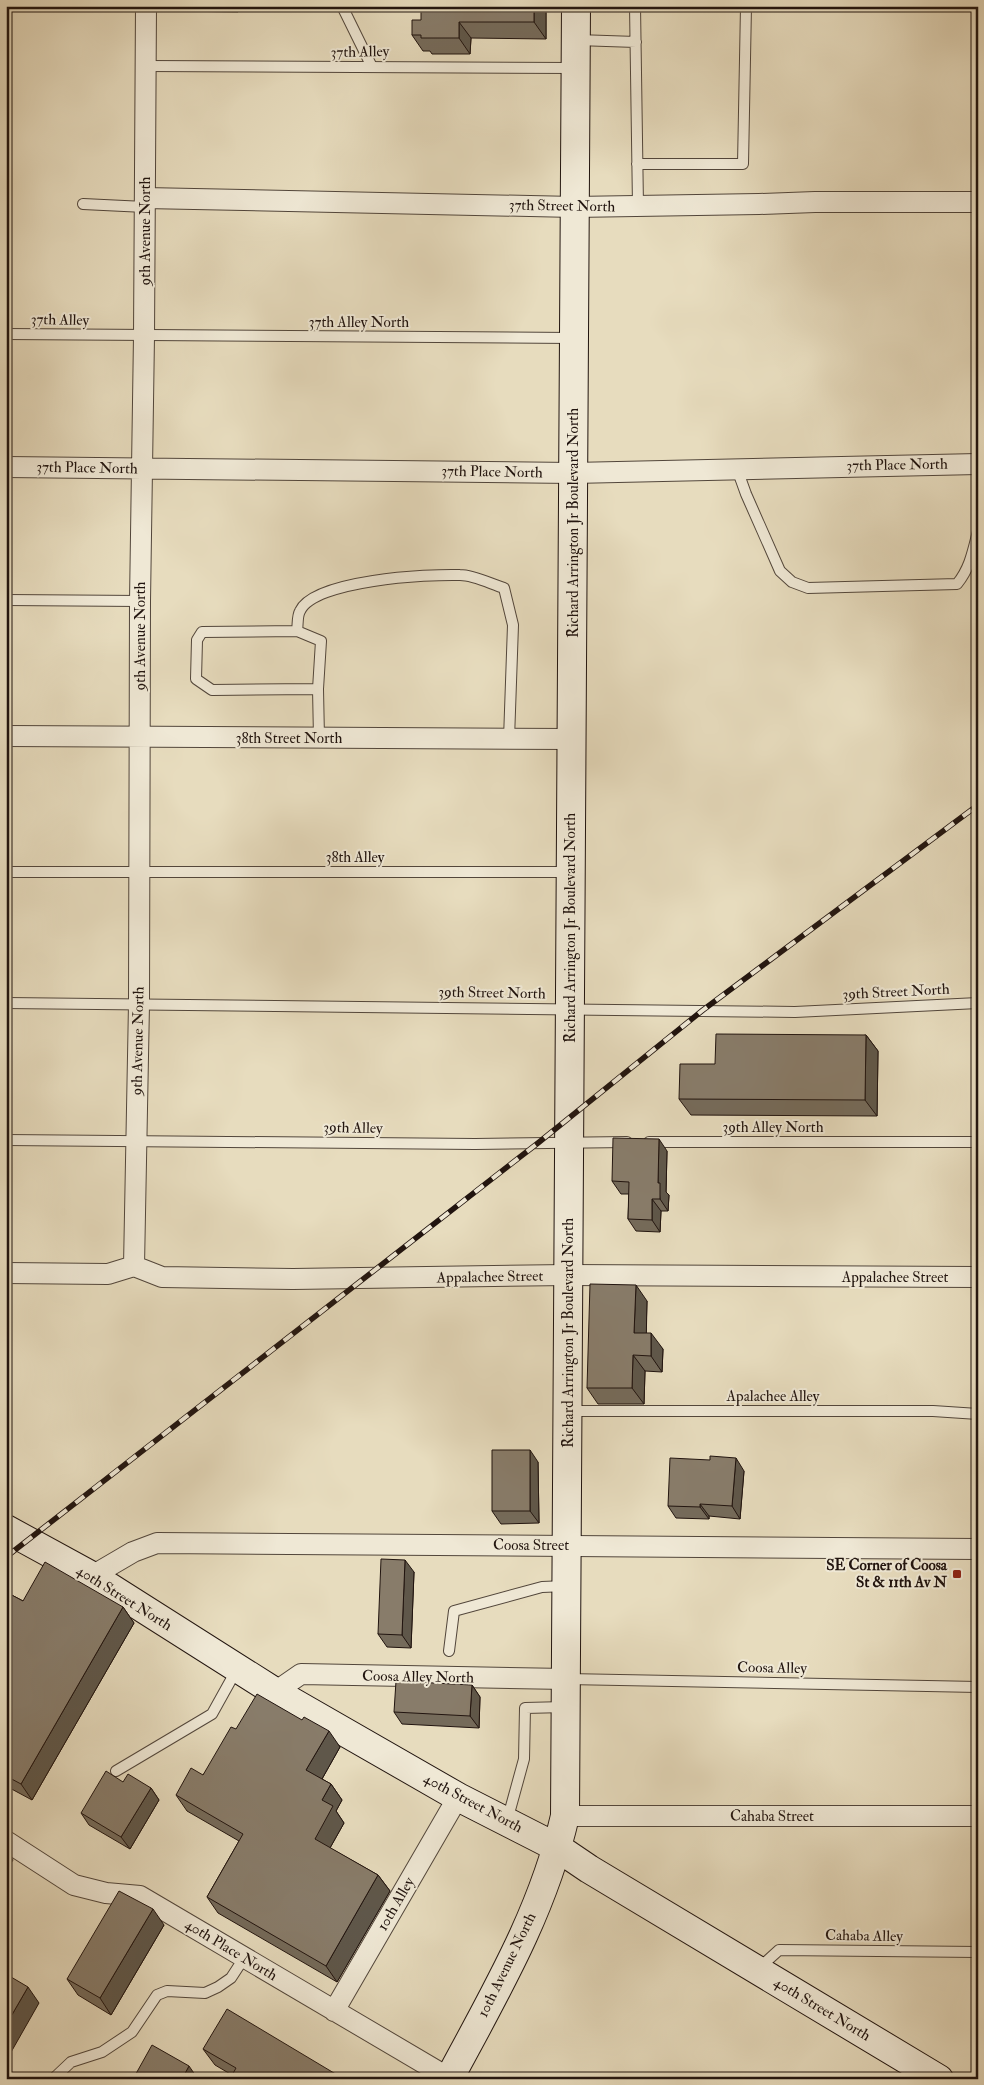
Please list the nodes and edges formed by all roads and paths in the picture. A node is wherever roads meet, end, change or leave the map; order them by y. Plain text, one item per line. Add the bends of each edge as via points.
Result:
1 (146, 6) edge
2 (342, 6) edge
3 (576, 6) edge
4 (635, 6) edge
5 (746, 6) edge
6 (576, 40) junction
7 (636, 42) junction
8 (146, 66) junction
9 (372, 67) junction
10 (575, 68) junction
11 (637, 164) junction
12 (145, 202) junction
13 (978, 202) edge
14 (83, 204) dead end
15 (638, 206) junction
16 (574, 207) junction
17 (6, 334) edge
18 (144, 336) junction
19 (574, 338) junction
20 (978, 464) edge
21 (6, 467) edge
22 (142, 468) junction
23 (737, 469) junction
24 (573, 473) junction
25 (978, 531) edge
26 (6, 600) edge
27 (140, 601) junction
28 (297, 630) junction
29 (318, 689) junction
30 (6, 736) edge
31 (140, 738) junction
32 (319, 738) junction
33 (509, 738) junction
34 (571, 739) junction
35 (6, 872) edge
36 (138, 872) junction
37 (571, 872) junction
38 (6, 1003) edge
39 (978, 1003) edge
40 (139, 1004) junction
41 (570, 1009) junction
42 (6, 1140) edge
43 (137, 1140) junction
44 (569, 1142) junction
45 (978, 1142) edge
46 (134, 1266) junction
47 (6, 1273) edge
48 (568, 1275) junction
49 (978, 1277) edge
50 (568, 1411) junction
51 (978, 1414) edge
52 (6, 1528) edge
53 (567, 1545) junction
54 (978, 1549) edge
55 (92, 1576) junction
56 (567, 1586) junction
57 (450, 1651) dead end
58 (237, 1668) junction
59 (566, 1680) junction
60 (978, 1687) edge
61 (275, 1692) junction
62 (566, 1707) junction
63 (116, 1771) dead end
64 (458, 1796) junction
65 (565, 1816) junction
66 (978, 1816) edge
67 (507, 1822) junction
68 (6, 1841) edge
69 (558, 1848) junction
70 (978, 1952) edge
71 (244, 1958) junction
72 (757, 1970) junction
73 (334, 2011) junction
74 (449, 2078) edge
75 (53, 2079) edge
76 (939, 2079) edge

1 - 8 street, 9th Avenue North
2 - 9 lane
3 - 6 street, Richard Arrington Jr Boulevard North
4 - 7 lane
5 - 11 lane via 743,164
6 - 7 lane
6 - 10 street, Richard Arrington Jr Boulevard North
7 - 11 lane
8 - 9 lane, 37th Alley
8 - 12 street, 9th Avenue North
9 - 10 lane, 37th Alley
10 - 16 street, Richard Arrington Jr Boulevard North
11 - 15 lane
12 - 14 lane
12 - 16 street, 37th Street North
12 - 18 street, 9th Avenue North
13 - 15 street, 37th Street North
15 - 16 street, 37th Street North
16 - 19 street, Richard Arrington Jr Boulevard North
17 - 18 lane, 37th Alley
18 - 19 lane, 37th Alley North
18 - 22 street, 9th Avenue North
19 - 24 street, Richard Arrington Jr Boulevard North
20 - 23 street, 37th Place North
21 - 22 street, 37th Place North
22 - 24 street, 37th Place North
22 - 27 street, 9th Avenue North
23 - 24 street, 37th Place North
23 - 25 lane via 780,571 792,582 808,588 957,584 972,560
24 - 34 street, Richard Arrington Jr Boulevard North
26 - 27 lane
27 - 31 street, 9th Avenue North
28 - 29 lane via 321,641
28 - 29 lane via 202,632 197,640 196,679 212,690
28 - 33 lane via 300,611 314,597 347,585 462,574 504,588 512,625
29 - 32 lane
30 - 31 street, 38th Street North
31 - 32 street, 38th Street North
31 - 36 street, 9th Avenue North
32 - 33 street, 38th Street North
33 - 34 street, 38th Street North
34 - 37 street, Richard Arrington Jr Boulevard North
35 - 36 lane, 38th Alley
36 - 37 lane, 38th Alley
36 - 40 street, 9th Avenue North
37 - 41 street, Richard Arrington Jr Boulevard North
38 - 40 lane, 39th Street North
39 - 41 lane, 39th Street North via 795,1012
40 - 41 lane, 39th Street North
40 - 43 street, 9th Avenue North
41 - 44 street, Richard Arrington Jr Boulevard North
42 - 43 lane
43 - 44 lane, 39th Alley
43 - 46 street, 9th Avenue North
44 - 45 lane, 39th Alley North
44 - 48 street, Richard Arrington Jr Boulevard North
46 - 47 street via 108,1274
46 - 48 street, Appalachee Street via 162,1277 302,1279
48 - 49 street, Appalachee Street
48 - 50 street, Richard Arrington Jr Boulevard North
50 - 51 lane, Apalachee Alley via 933,1411
50 - 53 street, Richard Arrington Jr Boulevard North
52 - 55 street, 40th Street North
53 - 54 street, Coosa Street
53 - 55 street, Coosa Street via 156,1543 132,1552
53 - 56 street, Richard Arrington Jr Boulevard North
55 - 58 street, 40th Street North
56 - 57 lane via 542,1587 454,1612
56 - 59 street, Richard Arrington Jr Boulevard North
58 - 61 street, 40th Street North
58 - 63 lane via 212,1714
59 - 60 lane, Coosa Alley
59 - 61 street, Coosa Alley North via 301,1674
59 - 62 street, Richard Arrington Jr Boulevard North
61 - 64 street, 40th Street North
62 - 65 street, Richard Arrington Jr Boulevard North
62 - 67 lane via 525,1708 524,1759
64 - 67 street, 40th Street North
64 - 73 street, 10th Alley
65 - 66 street, Cahaba Street
65 - 69 street, Richard Arrington Jr Boulevard North
67 - 69 street, 40th Street North
68 - 71 street, 40th Place North via 74,1886 140,1896
69 - 72 street, 40th Street North
69 - 74 street, 10th Avenue North via 501,1985
70 - 72 lane, Cahaba Alley via 779,1950
71 - 73 street, 40th Place North
71 - 75 lane via 231,1978 218,1988 205,1993 167,1991 157,1994 132,2032 102,2052 71,2062
72 - 76 street, 40th Street North
73 - 74 street, 40th Place North

